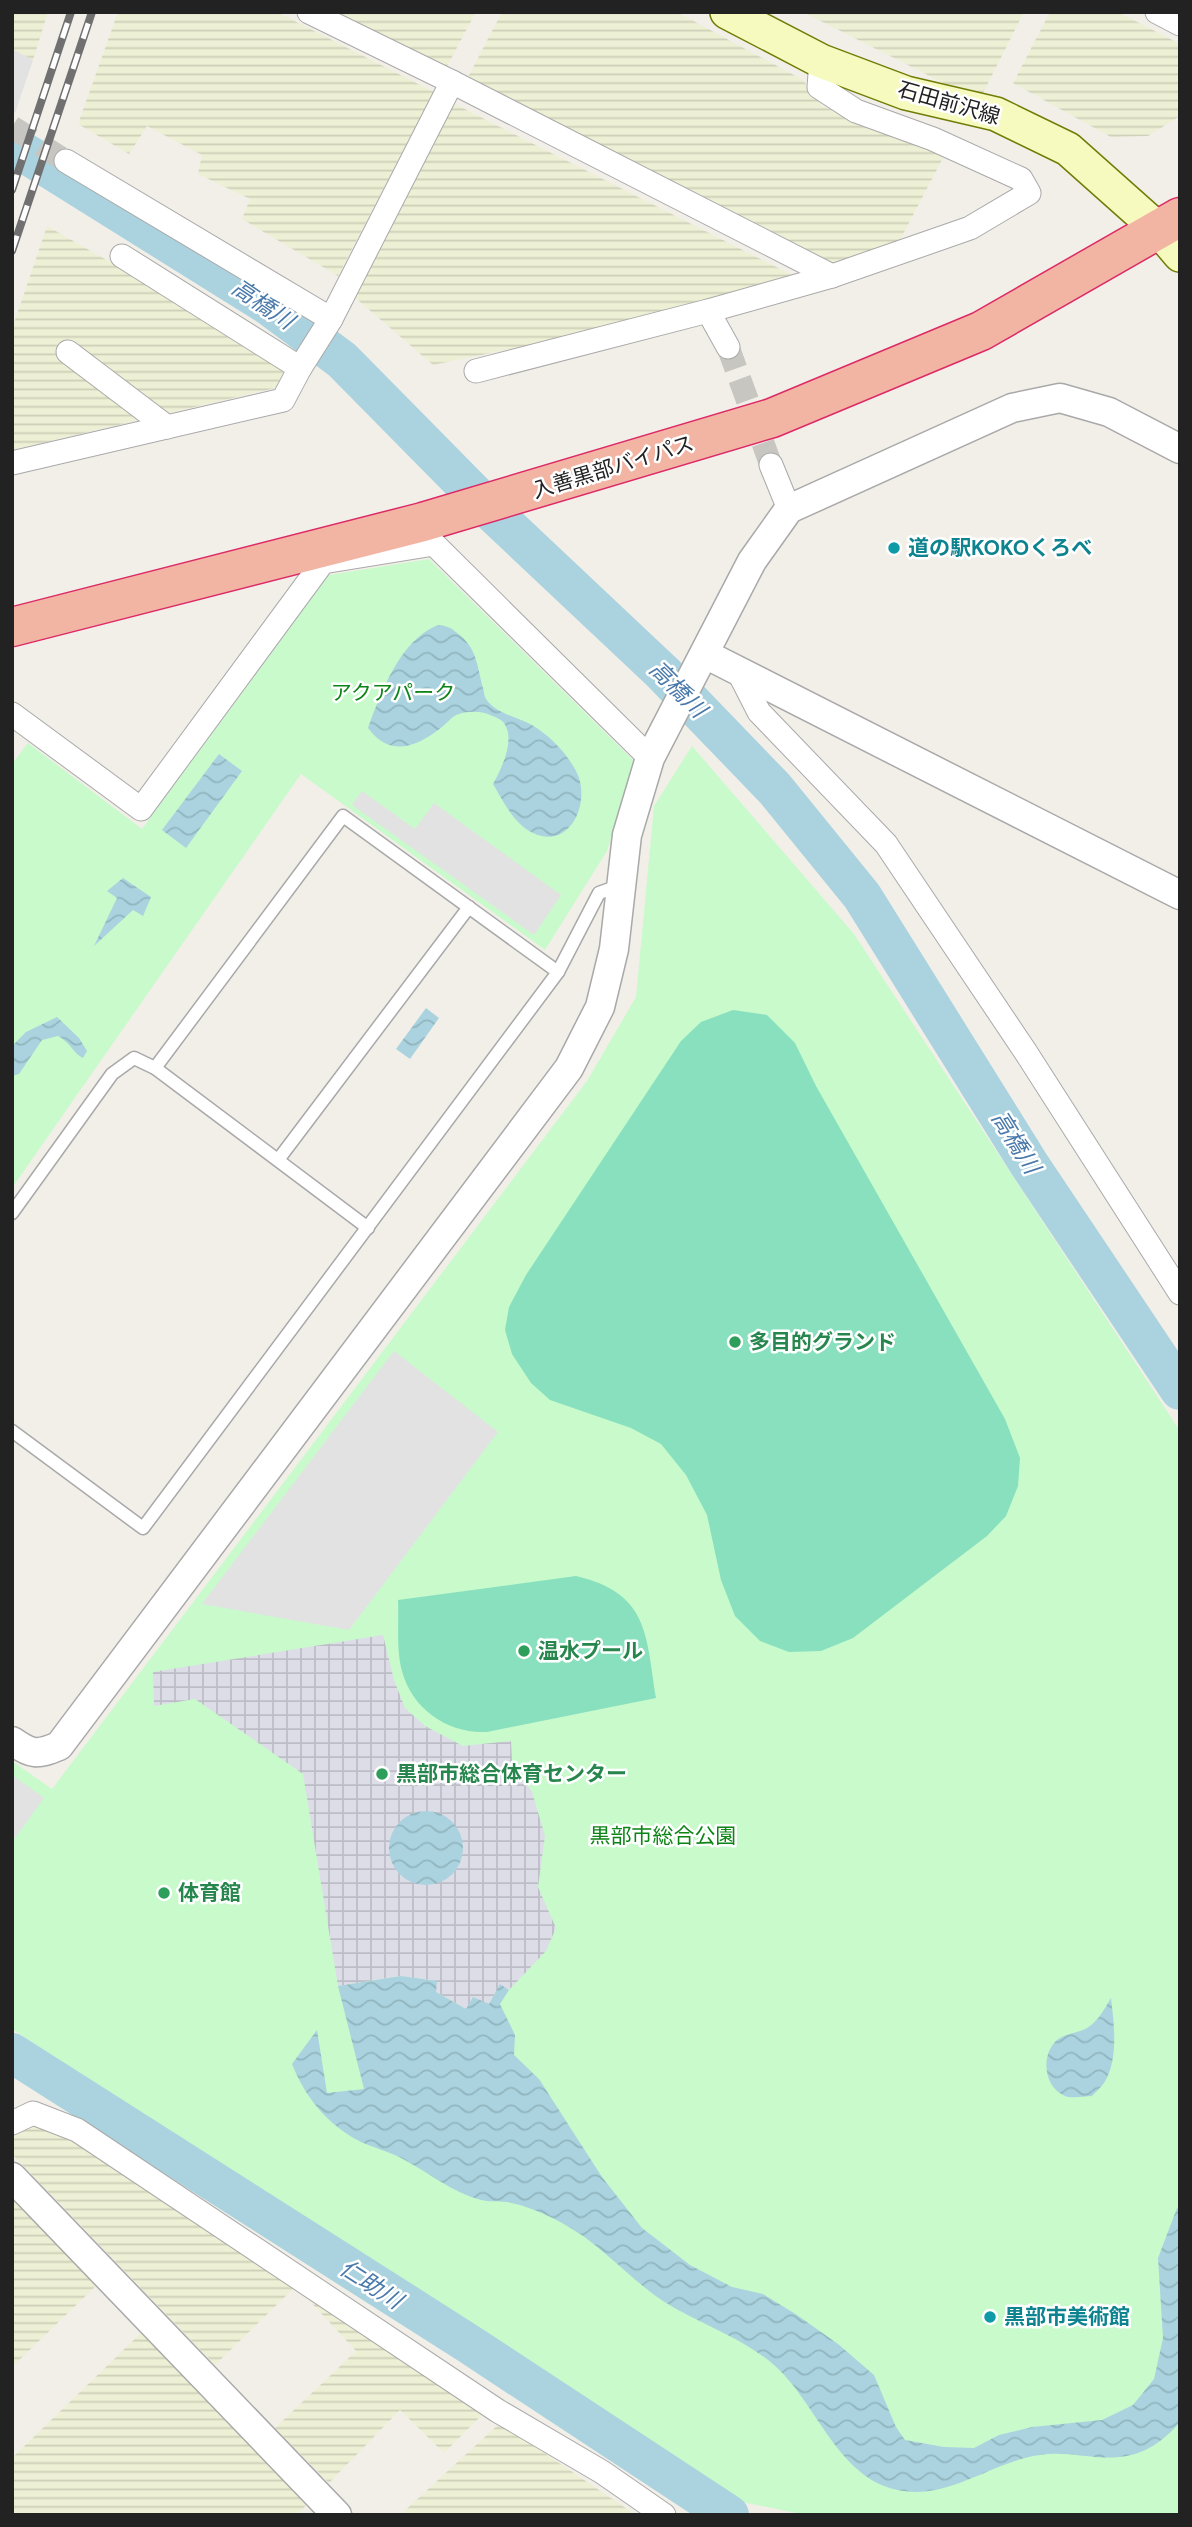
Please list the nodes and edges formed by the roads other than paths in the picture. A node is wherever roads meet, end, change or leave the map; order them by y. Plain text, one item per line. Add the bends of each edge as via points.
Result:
1 (309, 12) edge
2 (727, 12) edge
3 (1157, 12) edge
4 (1180, 24) edge
5 (821, 61) junction
6 (452, 82) junction
7 (66, 161) tunnel mouth
8 (1173, 234) edge
9 (122, 256) dead end
10 (832, 276) junction
11 (708, 312) junction
12 (331, 319) junction
13 (728, 347) tunnel mouth
14 (68, 352) dead end
15 (300, 368) junction
16 (476, 370) dead end
17 (167, 427) junction
18 (1180, 449) edge
19 (12, 463) edge
20 (771, 465) tunnel mouth
21 (789, 509) junction
22 (12, 627) edge
23 (705, 654) junction
24 (738, 671) junction
25 (12, 714) edge
26 (654, 749) junction
27 (621, 885) junction
28 (1180, 895) edge
29 (469, 907) junction
30 (558, 972) junction
31 (155, 1068) junction
32 (278, 1160) junction
33 (12, 1213) edge
34 (368, 1227) junction
35 (1180, 1293) edge
36 (12, 1431) edge
37 (12, 1741) edge
38 (12, 2123) edge
39 (12, 2177) edge
40 (337, 2515) edge
41 (664, 2515) edge

1 - 6 street
2 - 5 main road, 石田前沢線
3 - 4 street
5 - 8 main road, 石田前沢線 via 906,93 996,114 1068,149
5 - 10 street via 819,87 856,111 933,139 1021,180 1029,194 971,228
6 - 10 street
6 - 12 street
7 - 12 street
8 - 22 highway, 入善黒部バイパス via 981,331 784,413 525,494
9 - 15 street
10 - 11 street
11 - 13 street
11 - 16 street
12 - 15 street
14 - 17 street
15 - 17 street via 284,400
17 - 19 street
18 - 21 street via 1109,412 1060,398 1012,408
20 - 21 street
21 - 23 street via 752,561
23 - 24 street
23 - 26 street
24 - 28 street
24 - 35 street via 759,712 886,844
25 - 26 street via 141,809 323,562 434,544
26 - 27 street via 626,835
27 - 30 lane via 599,893
27 - 37 street via 614,949 600,1007 569,1068 59,1746 41,1753 26,1751
29 - 30 lane
29 - 31 lane via 343,816
29 - 32 lane
30 - 34 lane
31 - 32 lane
31 - 33 lane via 134,1058 111,1074
32 - 34 lane
34 - 36 lane via 143,1528
38 - 41 street via 33,2113 77,2130 498,2411
39 - 40 street

